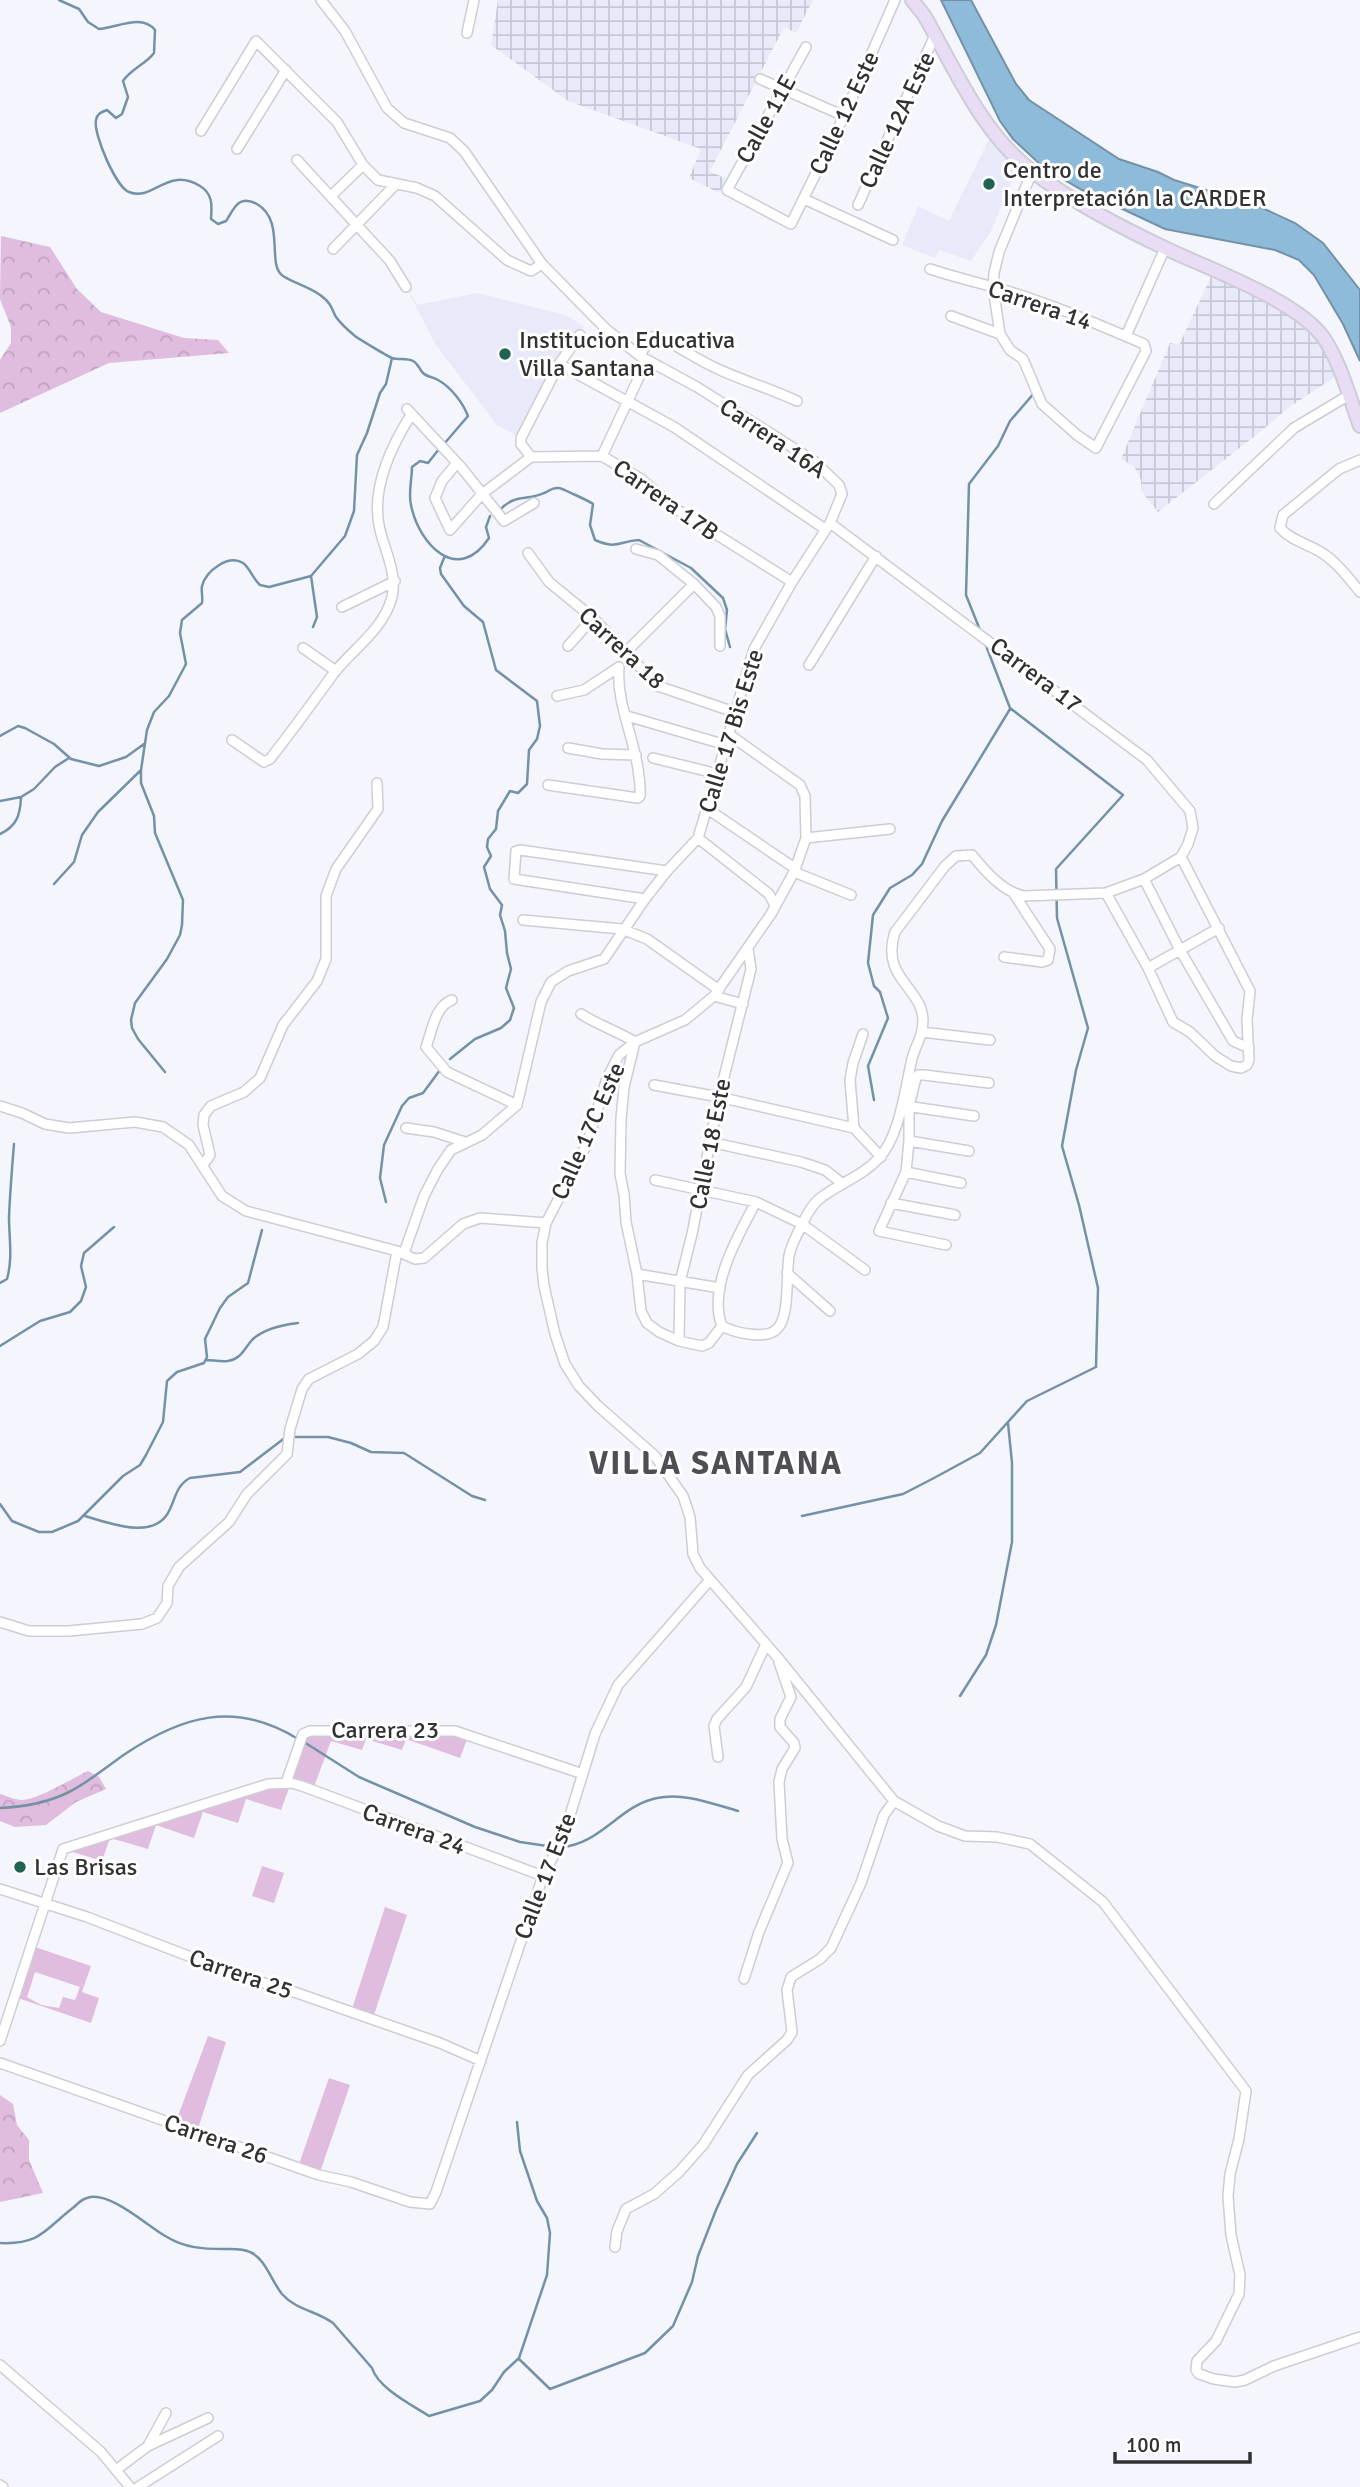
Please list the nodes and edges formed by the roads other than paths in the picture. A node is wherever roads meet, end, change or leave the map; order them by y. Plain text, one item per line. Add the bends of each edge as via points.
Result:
1 (321, 0) edge
2 (474, 0) edge
3 (895, 0) edge
4 (912, 0) edge
5 (467, 33) dead end
6 (935, 35) junction
7 (806, 47) dead end
8 (286, 69) junction
9 (760, 79) dead end
10 (783, 89) junction
11 (844, 116) junction
12 (201, 131) dead end
13 (237, 149) dead end
14 (297, 160) dead end
15 (363, 165) junction
16 (1032, 172) junction
17 (396, 184) junction
18 (331, 196) junction
19 (804, 199) junction
20 (858, 205) dead end
21 (356, 224) junction
22 (790, 224) joint
23 (892, 240) dead end
24 (1165, 248) junction
25 (333, 249) dead end
26 (542, 264) junction
27 (930, 269) dead end
28 (406, 286) dead end
29 (993, 287) junction
30 (951, 316) dead end
31 (580, 334) dead end
32 (1000, 334) junction
33 (1126, 336) junction
34 (643, 358) junction
35 (559, 364) junction
36 (1349, 396) junction
37 (626, 400) junction
38 (797, 401) dead end
39 (1360, 426) edge
40 (602, 456) junction
41 (531, 457) junction
42 (1360, 460) edge
43 (457, 463) junction
44 (839, 485) joint
45 (482, 494) junction
46 (534, 503) dead end
47 (1214, 504) dead end
48 (828, 526) junction
49 (636, 549) dead end
50 (528, 553) dead end
51 (876, 556) junction
52 (395, 581) junction
53 (792, 582) junction
54 (694, 584) junction
55 (1360, 592) edge
56 (342, 607) dead end
57 (593, 618) junction
58 (568, 646) dead end
59 (720, 646) dead end
60 (303, 648) dead end
61 (626, 651) junction
62 (809, 665) dead end
63 (336, 670) junction
64 (557, 696) dead end
65 (737, 713) junction
66 (627, 716) junction
67 (232, 740) dead end
68 (728, 740) junction
69 (568, 748) dead end
70 (636, 755) junction
71 (653, 758) dead end
72 (718, 774) junction
73 (377, 783) dead end
74 (548, 785) dead end
75 (706, 808) junction
76 (890, 829) dead end
77 (698, 838) junction
78 (806, 838) junction
79 (1181, 857) junction
80 (667, 871) junction
81 (795, 871) junction
82 (1144, 880) junction
83 (1106, 893) junction
84 (851, 894) dead end
85 (1014, 894) junction
86 (645, 899) junction
87 (775, 905) junction
88 (523, 920) dead end
89 (1219, 928) junction
90 (622, 929) junction
91 (748, 949) junction
92 (1180, 950) junction
93 (1004, 957) dead end
94 (1148, 968) junction
95 (716, 993) junction
96 (452, 1000) dead end
97 (743, 1004) junction
98 (581, 1014) dead end
99 (922, 1032) junction
100 (863, 1034) dead end
101 (990, 1040) dead end
102 (635, 1042) junction
103 (1249, 1048) junction
104 (989, 1083) dead end
105 (654, 1085) dead end
106 (719, 1097) junction
107 (517, 1105) junction
108 (905, 1106) junction
109 (0, 1107) edge
110 (974, 1116) dead end
111 (406, 1128) dead end
112 (855, 1129) junction
113 (909, 1141) junction
114 (465, 1142) junction
115 (710, 1142) junction
116 (969, 1151) dead end
117 (881, 1157) junction
118 (203, 1165) junction
119 (906, 1172) junction
120 (654, 1180) dead end
121 (961, 1183) dead end
122 (843, 1184) junction
123 (700, 1191) junction
124 (757, 1202) junction
125 (891, 1203) junction
126 (955, 1215) dead end
127 (546, 1223) junction
128 (802, 1224) junction
129 (946, 1245) dead end
130 (400, 1252) junction
131 (865, 1270) dead end
132 (787, 1273) junction
133 (637, 1274) junction
134 (680, 1282) junction
135 (720, 1288) junction
136 (830, 1311) dead end
137 (722, 1326) junction
138 (680, 1341) junction
139 (709, 1581) junction
140 (0, 1622) edge
141 (766, 1644) junction
142 (779, 1659) junction
143 (718, 1757) dead end
144 (583, 1773) junction
145 (286, 1783) junction
146 (894, 1801) junction
147 (543, 1875) junction
148 (0, 1889) edge
149 (45, 1904) junction
150 (744, 1979) dead end
151 (0, 2041) edge
152 (481, 2061) junction
153 (0, 2063) edge
154 (433, 2201) joint
155 (615, 2247) dead end
156 (1360, 2329) edge
157 (1358, 2338) edge
158 (0, 2365) edge
159 (166, 2413) dead end
160 (208, 2418) dead end
161 (218, 2436) dead end
162 (148, 2446) junction
163 (116, 2470) junction
164 (130, 2487) edge
165 (138, 2487) edge

1 - 26 street, Carrera 16A via 345,31 387,108 404,123 450,138 464,151
2 - 5 street
3 - 11 street, Calle 12 Este
4 - 6 street
6 - 16 street via 983,118
6 - 20 street, Calle 12A Este
7 - 10 street, Calle 11E
8 - 12 street via 256,41
8 - 13 street
8 - 15 street via 337,122
9 - 10 street
10 - 11 street
10 - 22 street, Calle 11E via 727,190
11 - 19 street, Calle 12 Este
14 - 18 street
15 - 17 street via 379,180
15 - 18 street
16 - 24 street via 1089,210
16 - 29 street via 999,252
17 - 21 street
17 - 26 street via 435,196 507,260 531,271
18 - 21 street
19 - 22 street, Calle 12 Este
19 - 23 street
21 - 25 street
21 - 28 street
24 - 33 street
24 - 36 street via 1242,282 1313,326 1325,339
26 - 34 street, Carrera 16A via 606,330
27 - 29 street, Carrera 14
29 - 32 street
29 - 33 street, Carrera 14
30 - 32 street
31 - 35 street
32 - 33 street, Carrera 14 via 1023,359 1042,404 1096,448 1147,347
34 - 37 street
34 - 38 street via 654,336 711,367
34 - 44 street, Carrera 16A via 804,454
35 - 37 street, Carrera 17
35 - 41 street via 521,439
36 - 39 street
36 - 47 street via 1294,428
37 - 40 street
37 - 48 street, Carrera 17
40 - 41 street, Carrera 17B
40 - 53 street, Carrera 17B
41 - 45 street
42 - 55 street via 1339,469 1283,515 1280,528 1320,552 1346,573
43 - 45 street
43 - 45 street via 435,498 450,530
43 - 52 street via 409,412 386,463 377,512
44 - 48 street, Calle 17 Bis Este via 840,503
45 - 46 street via 504,521
48 - 51 street, Carrera 17
48 - 53 street, Calle 17 Bis Este
49 - 54 street via 658,555
50 - 57 street, Carrera 18 via 549,582
51 - 62 street
51 - 79 street, Carrera 17 via 1147,760 1190,811 1193,828
52 - 56 street
52 - 63 street via 387,610
53 - 65 street, Calle 17 Bis Este via 754,649
54 - 59 street via 720,616
54 - 61 street
57 - 58 street
57 - 61 street, Carrera 18
60 - 63 street
61 - 65 street, Carrera 18 via 663,690
63 - 67 street via 270,759 258,760
64 - 66 street via 584,690 619,667
65 - 68 street, Calle 17 Bis Este
66 - 68 street
66 - 70 street
68 - 72 street, Calle 17 Bis Este
68 - 78 street via 800,785 805,796
69 - 70 street
70 - 74 street via 638,798
71 - 72 street
72 - 75 street, Calle 17 Bis Este
73 - 118 street via 378,809 336,869 326,895 326,959 317,981 282,1025 260,1078 244,1092 211,1106 204,1115 210,1155
75 - 77 street, Calle 17 Bis Este
75 - 81 street
76 - 78 street
77 - 80 street, Calle 17 Bis Este
77 - 87 street via 769,894
78 - 81 street
79 - 82 street
79 - 89 street
80 - 86 street, Calle 17 Bis Este
80 - 86 street via 518,850 513,879
81 - 84 street
81 - 87 street
82 - 83 street
82 - 92 street
83 - 85 street
83 - 94 street
85 - 93 street via 1050,955 1042,962
85 - 99 street via 972,855 956,856 895,932 892,957 903,983 923,1008
86 - 90 street, Calle 17 Bis Este
87 - 91 street
88 - 90 street
89 - 92 street
89 - 103 street via 1250,991
90 - 95 street via 647,939
90 - 107 street, Calle 17 Bis Este via 604,959 551,982 541,1002
91 - 95 street
91 - 97 street, Calle 18 Este via 751,969
92 - 94 street
92 - 103 street via 1233,1041
94 - 103 street via 1173,1023 1190,1032 1214,1056 1241,1068 1247,1065
95 - 97 street
95 - 102 street via 685,1020
96 - 107 street via 439,1010 426,1047 447,1072
97 - 106 street, Calle 18 Este
98 - 102 street
99 - 101 street
99 - 108 street
100 - 112 street via 850,1080
102 - 127 street, Calle 17C Este via 619,1055 607,1078 587,1144
102 - 133 street via 624,1087 620,1174
104 - 108 street via 918,1075
105 - 106 street
106 - 112 street
106 - 115 street, Calle 18 Este
107 - 114 street via 482,1135
108 - 110 street
108 - 113 street
108 - 117 street
109 - 118 street via 69,1128 135,1122 163,1126 189,1144
111 - 114 street
112 - 117 street
113 - 116 street
113 - 119 street
114 - 130 street via 451,1150 438,1169
115 - 122 street via 801,1162 825,1170
115 - 123 street, Calle 18 Este
117 - 122 street
118 - 130 street via 222,1196 246,1211
119 - 121 street
119 - 125 street
120 - 123 street
122 - 128 street via 818,1200
123 - 124 street
123 - 134 street, Calle 18 Este
124 - 128 street
124 - 135 street via 733,1245
125 - 126 street
125 - 129 street via 879,1228 883,1233
127 - 130 street via 480,1218 463,1224 424,1258
127 - 139 street, Calle 17C Este via 542,1268 565,1364 598,1406 655,1456 683,1496 693,1554
128 - 131 street
128 - 132 street
130 - 140 street via 383,1327 374,1342 309,1378 290,1429 287,1454 247,1494 229,1522 179,1567 157,1618 142,1624 69,1631 29,1631
132 - 136 street
132 - 137 street via 785,1311 775,1331 752,1334
133 - 134 street
133 - 138 street via 647,1323
134 - 135 street
134 - 138 street, Calle 18 Este
135 - 137 street
137 - 138 street via 702,1346
139 - 141 street, Calle 17C Este
139 - 144 street, Calle 17 Este via 618,1685
141 - 142 street, Calle 17C Este
141 - 143 street via 746,1687 715,1726
142 - 146 street, Calle 17C Este
142 - 150 street via 791,1692 779,1724 795,1748 779,1782 788,1863
144 - 145 street, Carrera 23 via 455,1731 307,1732
144 - 147 street, Calle 17 Este via 563,1838
145 - 147 street, Carrera 24
145 - 149 street via 268,1784 63,1849
146 - 155 street via 884,1815 861,1883 831,1948 791,1977 787,1990 792,2032 787,2040 748,2074 703,2145 679,2172 626,2210
146 - 157 street via 965,1836 1030,1844 1103,1902 1246,2091 1228,2196 1239,2294 1216,2341 1197,2361 1199,2374 1225,2382 1245,2380
147 - 152 street, Calle 17 Este
148 - 149 street, Carrera 25
149 - 151 street
149 - 152 street, Carrera 25
152 - 154 street, Calle 17 Este
153 - 154 street, Carrera 26 via 319,2175 410,2202 426,2205
156 - 157 street via 1355,2333
158 - 163 street
159 - 162 street
160 - 162 street
161 - 165 street
162 - 163 street
163 - 164 street

